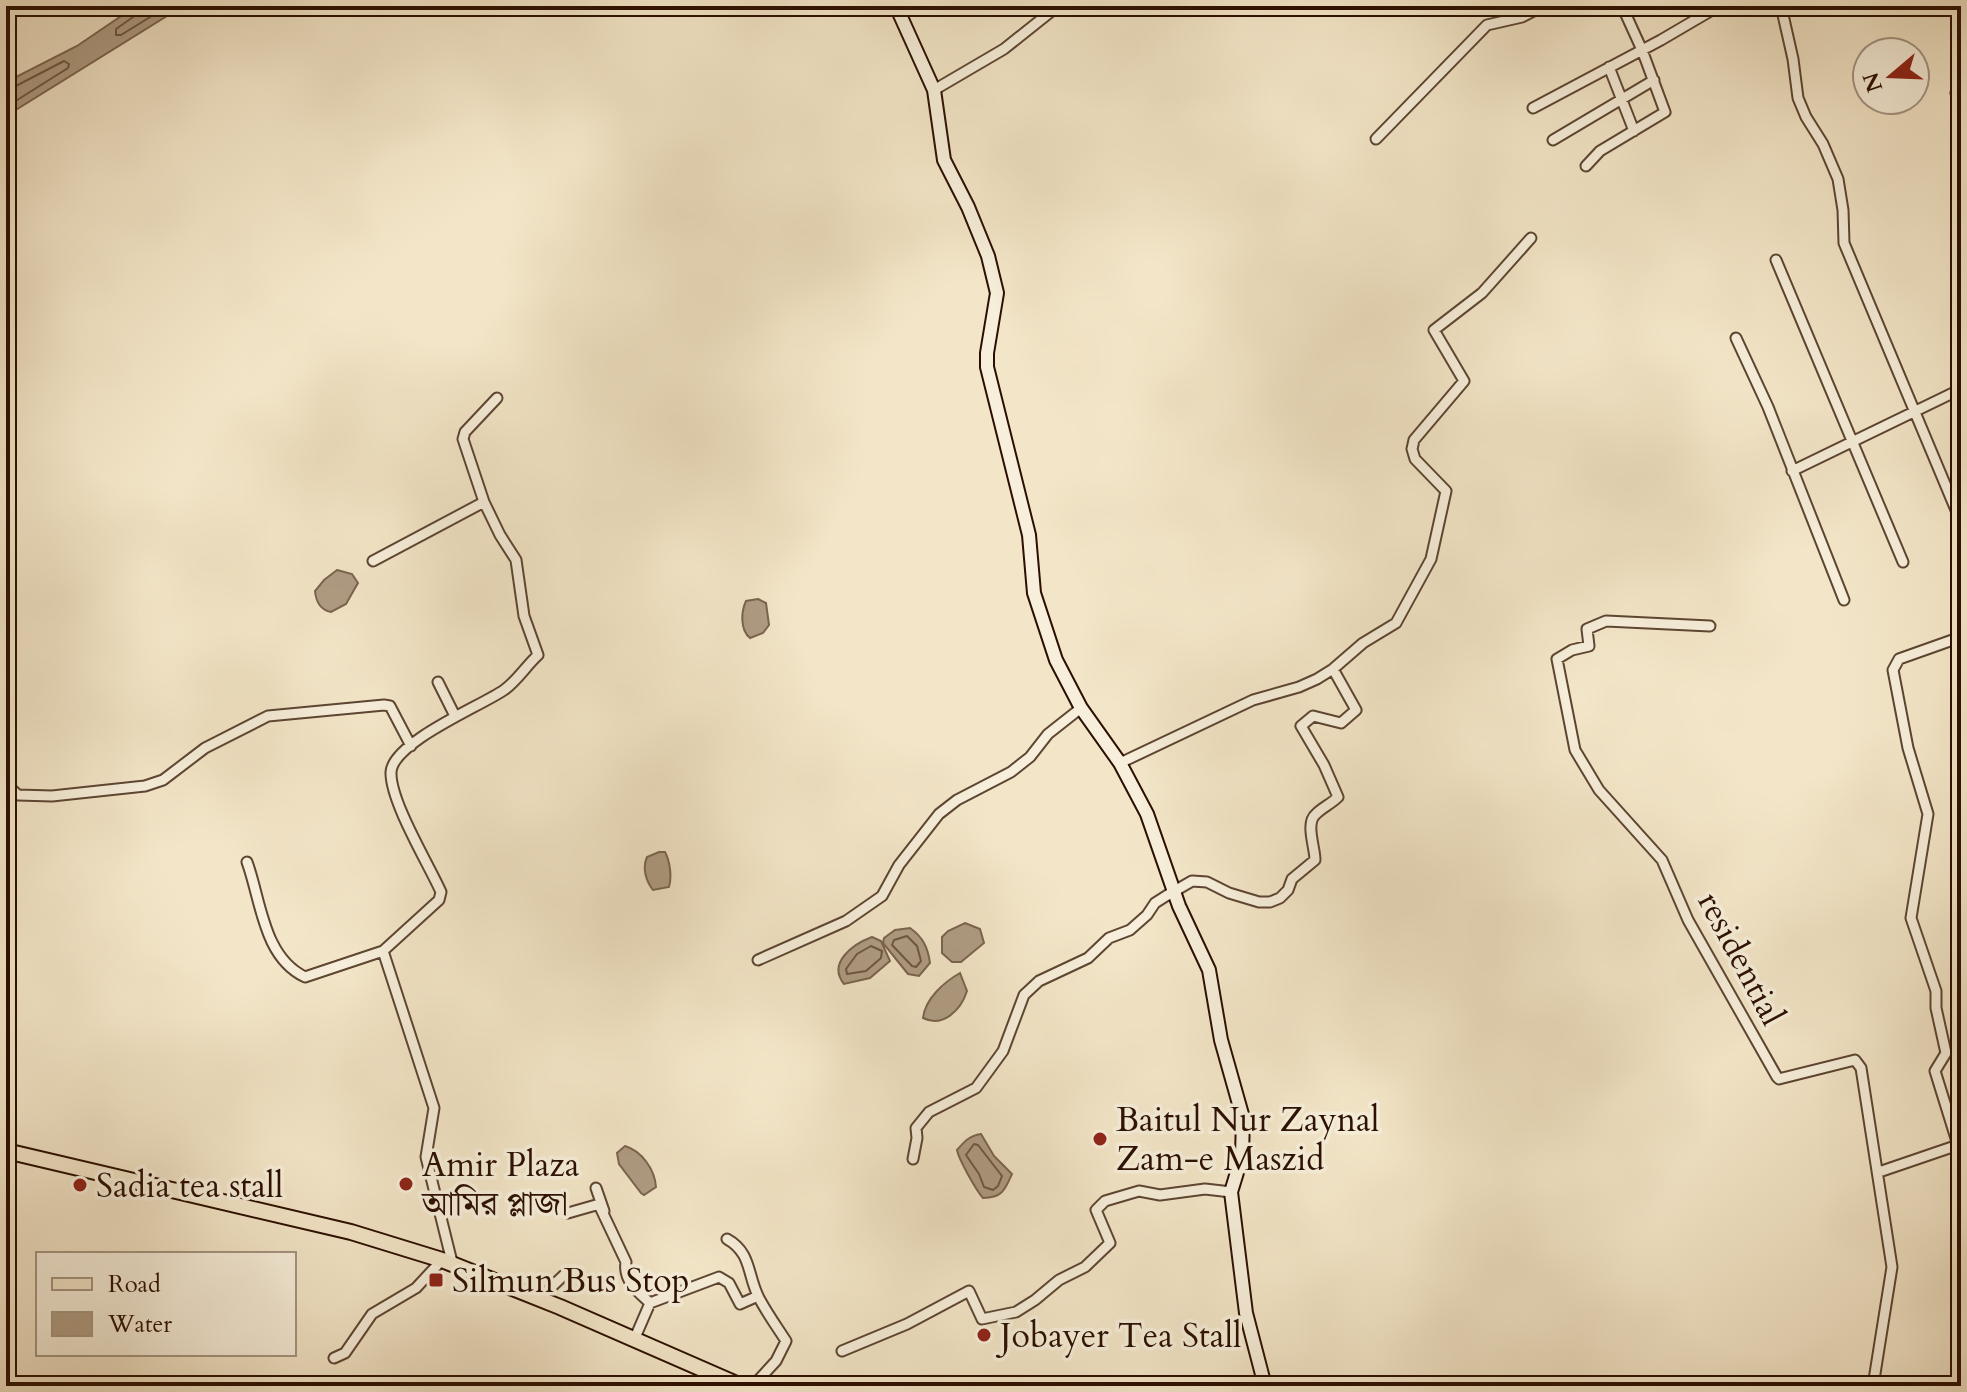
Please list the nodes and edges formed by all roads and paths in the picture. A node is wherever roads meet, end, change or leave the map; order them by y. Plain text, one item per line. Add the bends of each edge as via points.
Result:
1 (896, 6) edge
2 (1058, 6) edge
3 (1543, 6) edge
4 (1622, 6) edge
5 (1719, 6) edge
6 (1781, 6) edge
7 (1642, 50) junction
8 (1609, 67) junction
9 (1654, 80) junction
10 (1961, 87) edge
11 (934, 90) junction
12 (1622, 99) junction
13 (1961, 102) edge
14 (1533, 108) dead end
15 (1634, 131) junction
16 (1376, 139) dead end
17 (1553, 140) dead end
18 (1586, 166) dead end
19 (1531, 238) dead end
20 (1776, 260) dead end
21 (1736, 338) dead end
22 (1961, 389) edge
23 (497, 398) dead end
24 (1915, 410) junction
25 (1852, 440) junction
26 (1792, 471) junction
27 (484, 502) junction
28 (1961, 522) edge
29 (373, 561) dead end
30 (1903, 562) dead end
31 (1844, 600) dead end
32 (1710, 626) dead end
33 (1961, 637) edge
34 (1333, 669) junction
35 (438, 682) dead end
36 (1081, 708) junction
37 (455, 716) junction
38 (411, 746) junction
39 (1120, 763) junction
40 (6, 784) edge
41 (247, 862) dead end
42 (1175, 892) junction
43 (383, 951) junction
44 (758, 960) dead end
45 (1959, 1145) edge
46 (6, 1151) edge
47 (913, 1159) dead end
48 (1879, 1172) junction
49 (596, 1188) dead end
50 (1231, 1192) junction
51 (604, 1211) junction
52 (568, 1213) dead end
53 (727, 1239) dead end
54 (447, 1263) junction
55 (564, 1275) dead end
56 (758, 1296) junction
57 (539, 1299) junction
58 (650, 1303) junction
59 (634, 1340) junction
60 (842, 1351) dead end
61 (334, 1358) dead end
62 (741, 1386) edge
63 (753, 1386) edge
64 (1265, 1386) edge
65 (1873, 1386) edge

1 - 11 street
2 - 11 street via 1004,49
3 - 16 street via 1487,25
4 - 7 street
5 - 7 street
6 - 24 street via 1798,98 1838,179 1844,243
7 - 8 street
7 - 9 street
8 - 12 street
8 - 14 street
9 - 12 street
9 - 15 street via 1665,112
10 - 13 street via 1956,93
11 - 36 street via 944,160 988,256 997,293 987,367 1029,535 1034,593 1056,660
12 - 15 street
12 - 17 street
15 - 18 street
19 - 34 street via 1482,293 1434,330 1464,381 1412,449 1446,491 1431,559 1396,623
20 - 25 street
21 - 26 street
22 - 24 street
23 - 27 street via 462,435
24 - 25 street
24 - 28 street
25 - 26 street
25 - 30 street
26 - 31 street
27 - 29 street
27 - 37 street via 516,560 524,616 538,655 502,691
32 - 48 street, residential via 1606,621 1587,629 1589,646 1557,659 1575,750 1599,790 1662,860 1688,920 1777,1077 1859,1062
33 - 45 street via 1899,659 1893,670 1928,814 1911,918 1936,991 1946,1053 1935,1071
34 - 39 street
34 - 42 street via 1356,710 1341,723 1313,716 1301,726 1338,797 1310,823 1315,860 1270,902 1207,882 1192,881
35 - 37 street
36 - 39 street
36 - 44 street via 1011,772 939,814 882,896 846,921
37 - 38 street
38 - 40 street via 390,706 384,705 268,716 145,786 52,796 18,795
38 - 43 street via 391,772 396,796 441,892 439,900
39 - 42 street via 1147,814
41 - 43 street via 260,916 293,971 305,977
42 - 47 street via 1155,903 1130,930 1109,938 1088,958 1039,981 1024,995 1003,1051 976,1088 929,1112 916,1128
42 - 50 street via 1209,970 1243,1118 1242,1156
43 - 54 street via 434,1108 426,1157
45 - 48 street
46 - 54 main road via 351,1232
48 - 65 street, residential via 1892,1267
49 - 51 street
50 - 60 street via 1139,1191 1105,1201 1096,1210 1110,1243 1085,1267 1016,1312 982,1319 969,1291
50 - 64 street via 1246,1313
51 - 52 street via 596,1205
51 - 58 street via 629,1282
53 - 56 street via 739,1246
54 - 57 main road
54 - 61 street via 372,1314 345,1353
55 - 57 street
56 - 58 street via 740,1304 729,1283 719,1277
56 - 63 street via 786,1341
57 - 59 main road
58 - 59 street
59 - 62 main road

